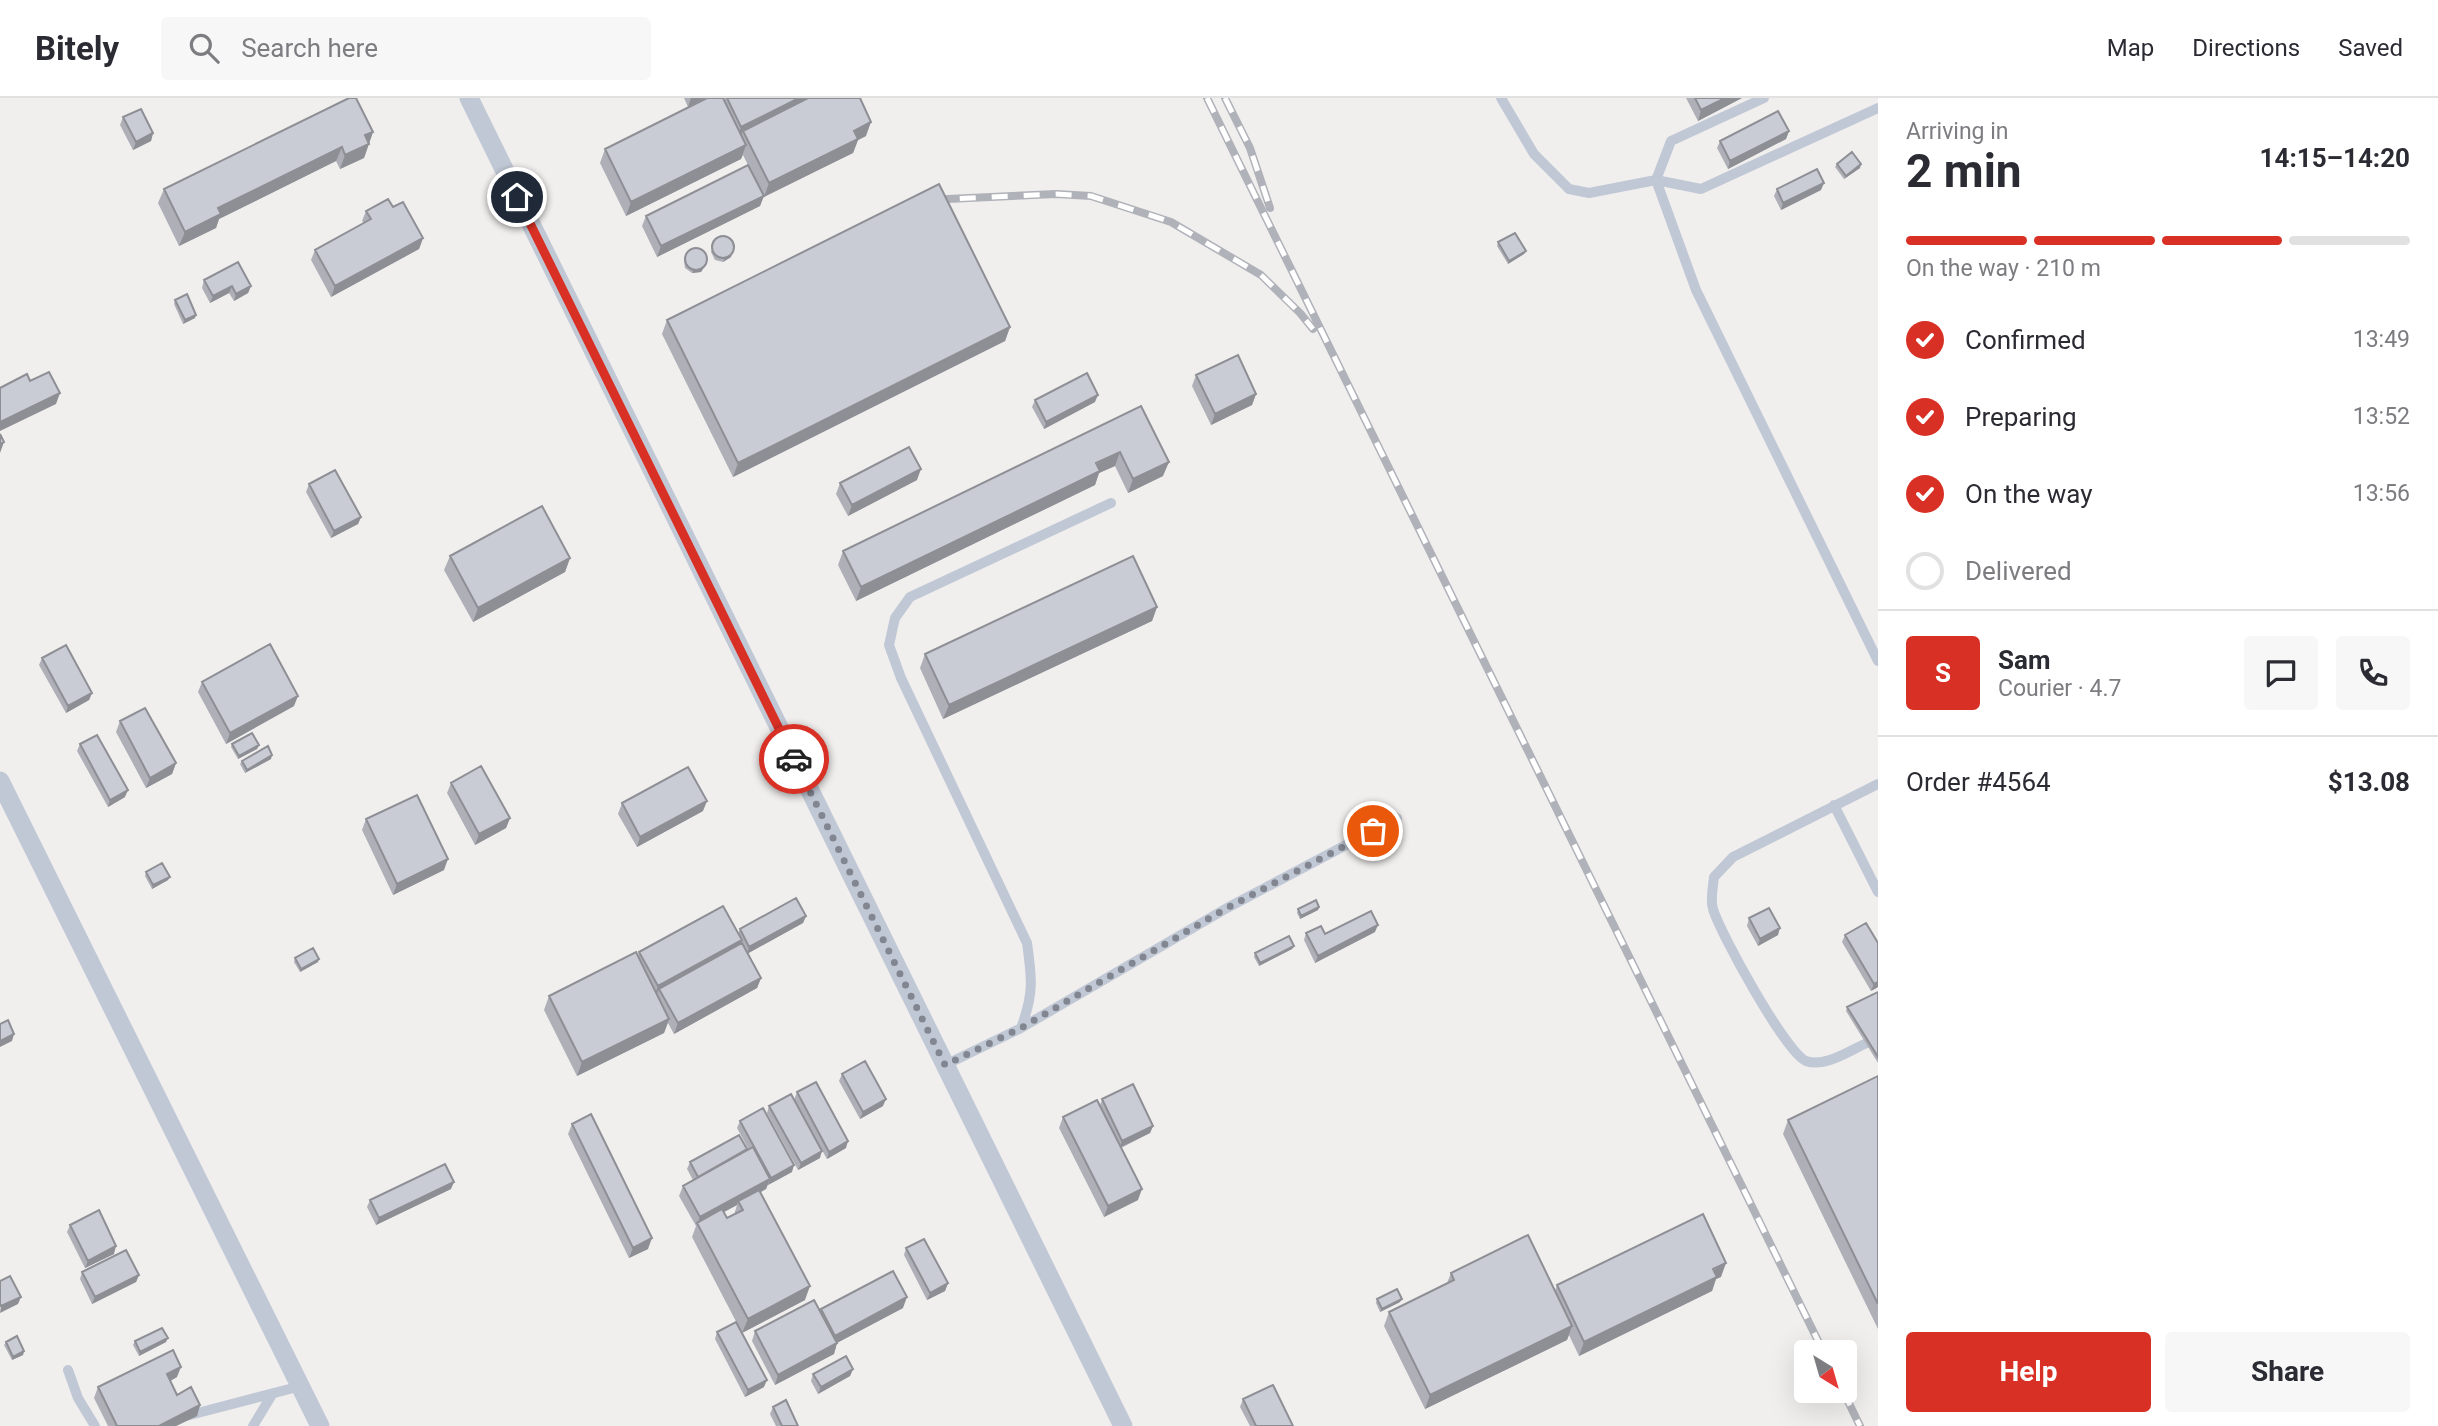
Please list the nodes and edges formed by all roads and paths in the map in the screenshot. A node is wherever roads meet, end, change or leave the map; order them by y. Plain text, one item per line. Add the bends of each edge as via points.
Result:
1 (469, 98) edge
2 (1501, 98) edge
3 (1763, 98) edge
4 (1878, 108) edge
5 (1656, 180) junction
6 (1111, 503) dead end
7 (1878, 661) edge
8 (0, 781) edge
9 (1878, 784) edge
10 (1834, 805) junction
11 (1397, 818) dead end
12 (1878, 892) edge
13 (1021, 1028) junction
14 (1867, 1043) edge
15 (945, 1065) junction
16 (68, 1370) dead end
17 (301, 1386) junction
18 (273, 1393) junction
19 (178, 1419) edge
20 (95, 1426) edge
21 (253, 1426) edge
22 (320, 1426) edge
23 (1124, 1426) edge

1 - 15 street
2 - 5 lane via 1534,154 1569,190 1589,192
3 - 5 lane via 1671,141
4 - 5 lane via 1702,189
5 - 7 lane via 1696,290
6 - 13 lane via 910,597 895,618 889,645 1027,943 1031,1004
8 - 17 street
9 - 10 lane
10 - 12 lane
10 - 14 lane via 1733,857 1714,877 1712,906 1731,951 1788,1044 1804,1061 1821,1063
11 - 13 lane via 1227,908
13 - 15 lane
15 - 23 street
16 - 20 lane
17 - 18 lane
17 - 22 street
18 - 19 lane
18 - 21 lane

